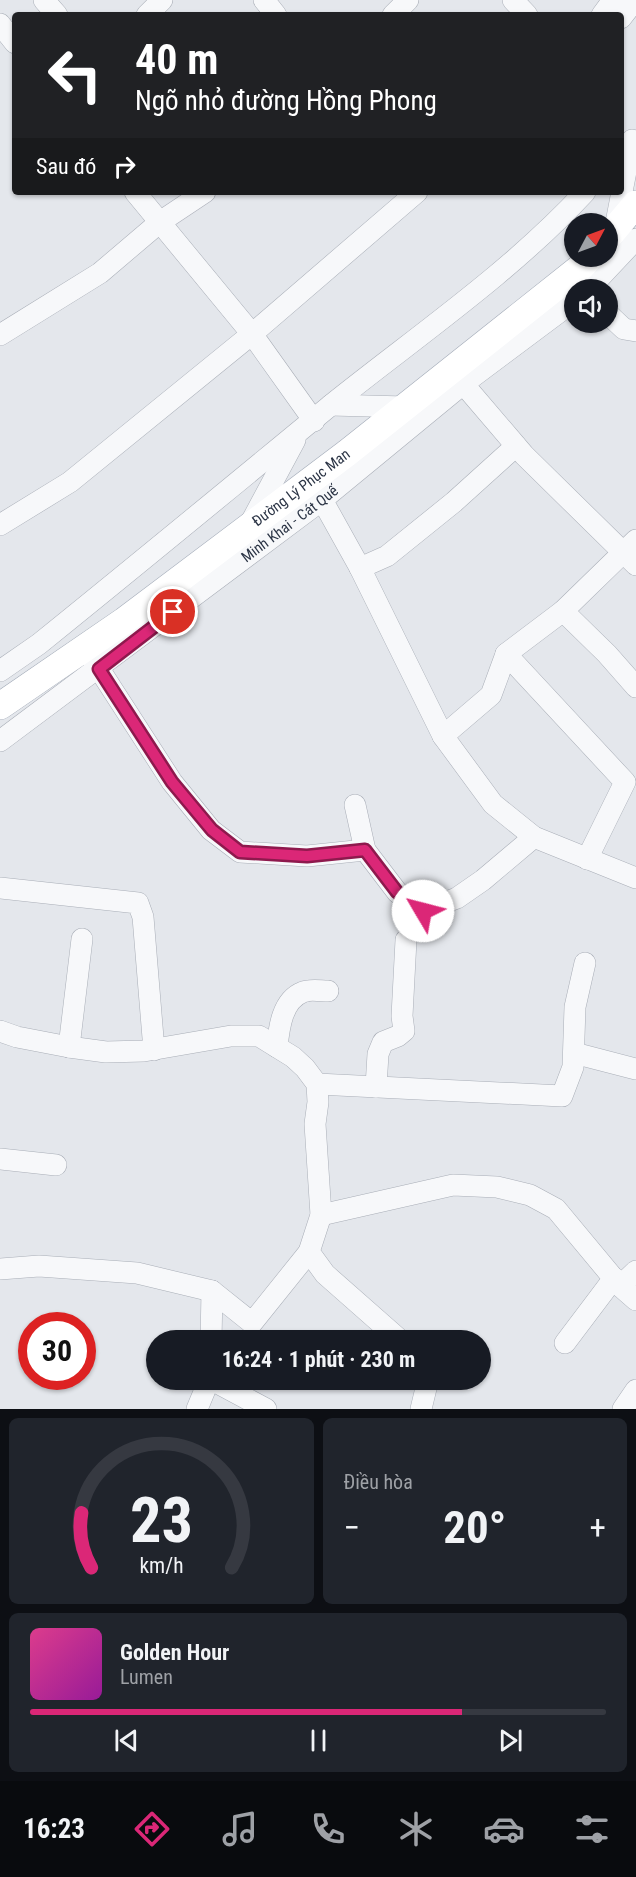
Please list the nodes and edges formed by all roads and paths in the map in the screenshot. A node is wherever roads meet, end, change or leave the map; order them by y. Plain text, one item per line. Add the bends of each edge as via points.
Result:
1 (44, 0) edge
2 (162, 0) edge
3 (264, 0) edge
4 (408, 0) edge
5 (513, 0) edge
6 (635, 0) edge
7 (54, 12) edge
8 (150, 12) edge
9 (274, 12) edge
10 (396, 12) edge
11 (524, 12) edge
12 (624, 14) edge
13 (0, 24) edge
14 (12, 39) edge
15 (629, 139) edge
16 (624, 192) edge
17 (138, 195) edge
18 (200, 195) edge
19 (414, 195) edge
20 (582, 195) edge
21 (624, 195) edge
22 (636, 204) edge
23 (160, 222) junction
24 (620, 235) edge
25 (581, 267) edge
26 (594, 279) edge
27 (564, 307) edge
28 (618, 323) edge
29 (636, 331) edge
30 (252, 334) junction
31 (0, 335) edge
32 (457, 377) junction
33 (331, 405) junction
34 (405, 408) junction
35 (307, 426) junction
36 (516, 446) junction
37 (317, 490) junction
38 (0, 525) edge
39 (248, 528) junction
40 (632, 552) edge
41 (360, 568) junction
42 (563, 611) junction
43 (506, 654) junction
44 (92, 658) junction
45 (0, 671) edge
46 (636, 687) edge
47 (0, 706) edge
48 (443, 736) junction
49 (0, 741) edge
50 (355, 805) dead end
51 (534, 837) junction
52 (365, 850) junction
53 (587, 859) junction
54 (636, 878) edge
55 (0, 888) edge
56 (82, 939) dead end
57 (406, 940) dead end
58 (585, 963) dead end
59 (328, 991) dead end
60 (0, 1031) edge
61 (69, 1047) junction
62 (277, 1047) junction
63 (154, 1050) junction
64 (574, 1053) junction
65 (636, 1069) edge
66 (317, 1084) junction
67 (376, 1087) junction
68 (0, 1159) edge
69 (56, 1165) dead end
70 (321, 1215) junction
71 (309, 1252) junction
72 (0, 1269) edge
73 (636, 1271) edge
74 (617, 1282) junction
75 (212, 1291) junction
76 (636, 1300) edge
77 (211, 1330) edge
78 (389, 1330) edge
79 (565, 1343) dead end
80 (206, 1390) edge
81 (230, 1390) edge
82 (426, 1390) edge
83 (636, 1390) edge
84 (197, 1409) edge
85 (266, 1409) edge
86 (421, 1409) edge
87 (623, 1409) edge

1 - 7 street
2 - 8 street
3 - 9 street
4 - 10 street
5 - 11 street
6 - 12 street
13 - 14 street
15 - 16 street
17 - 23 street
18 - 23 street
19 - 30 street
20 - 33 street via 557,223 453,310
21 - 24 street
22 - 24 main road
23 - 30 street
23 - 31 street via 100,273
24 - 26 street
25 - 32 main road, Đường Lý Phục Man
27 - 32 street, Minh Khai - Cát Quế
28 - 29 street
30 - 35 street
30 - 38 street via 70,482
32 - 34 main road, Đường Lý Phục Man
32 - 36 street
32 - 37 street, Minh Khai - Cát Quế
33 - 34 street
33 - 35 street
34 - 37 main road, Đường Lý Phục Man
35 - 39 street
35 - 45 street via 39,644
36 - 40 street
36 - 41 street via 387,556
37 - 39 main road, Đường Lý Phục Man
37 - 41 street
37 - 44 street, Minh Khai - Cát Quế
39 - 44 main road, Đường Lý Phục Man via 124,621
40 - 42 street via 598,575
41 - 48 street
42 - 43 street
42 - 46 street
43 - 48 street via 491,695
43 - 53 street via 625,782
44 - 47 main road, Đường Lý Phục Man
44 - 49 street, Minh Khai - Cát Quế
44 - 52 street via 172,782 212,830 240,852 307,856
48 - 51 street via 493,804
50 - 52 street
51 - 52 street via 457,898 423,911 397,892
51 - 53 street
53 - 54 street
55 - 63 street via 138,903 143,917
56 - 61 street
57 - 67 street via 404,1031 383,1042 378,1054
58 - 64 street via 575,1007
59 - 62 street via 304,991 291,1001 280,1022
60 - 61 street
61 - 63 street via 106,1052
62 - 63 street via 260,1036 231,1036
62 - 66 street via 293,1057
64 - 65 street
64 - 67 street via 562,1096
66 - 67 street
66 - 70 street via 315,1124
68 - 69 street
70 - 71 street
70 - 74 street via 453,1185 497,1186 530,1195 556,1209
71 - 75 street via 252,1323
71 - 78 street via 325,1274
72 - 75 street via 39,1266 137,1273
73 - 74 street
74 - 76 street
74 - 79 street
75 - 77 street
80 - 84 street
81 - 85 street
82 - 86 street
83 - 87 street

